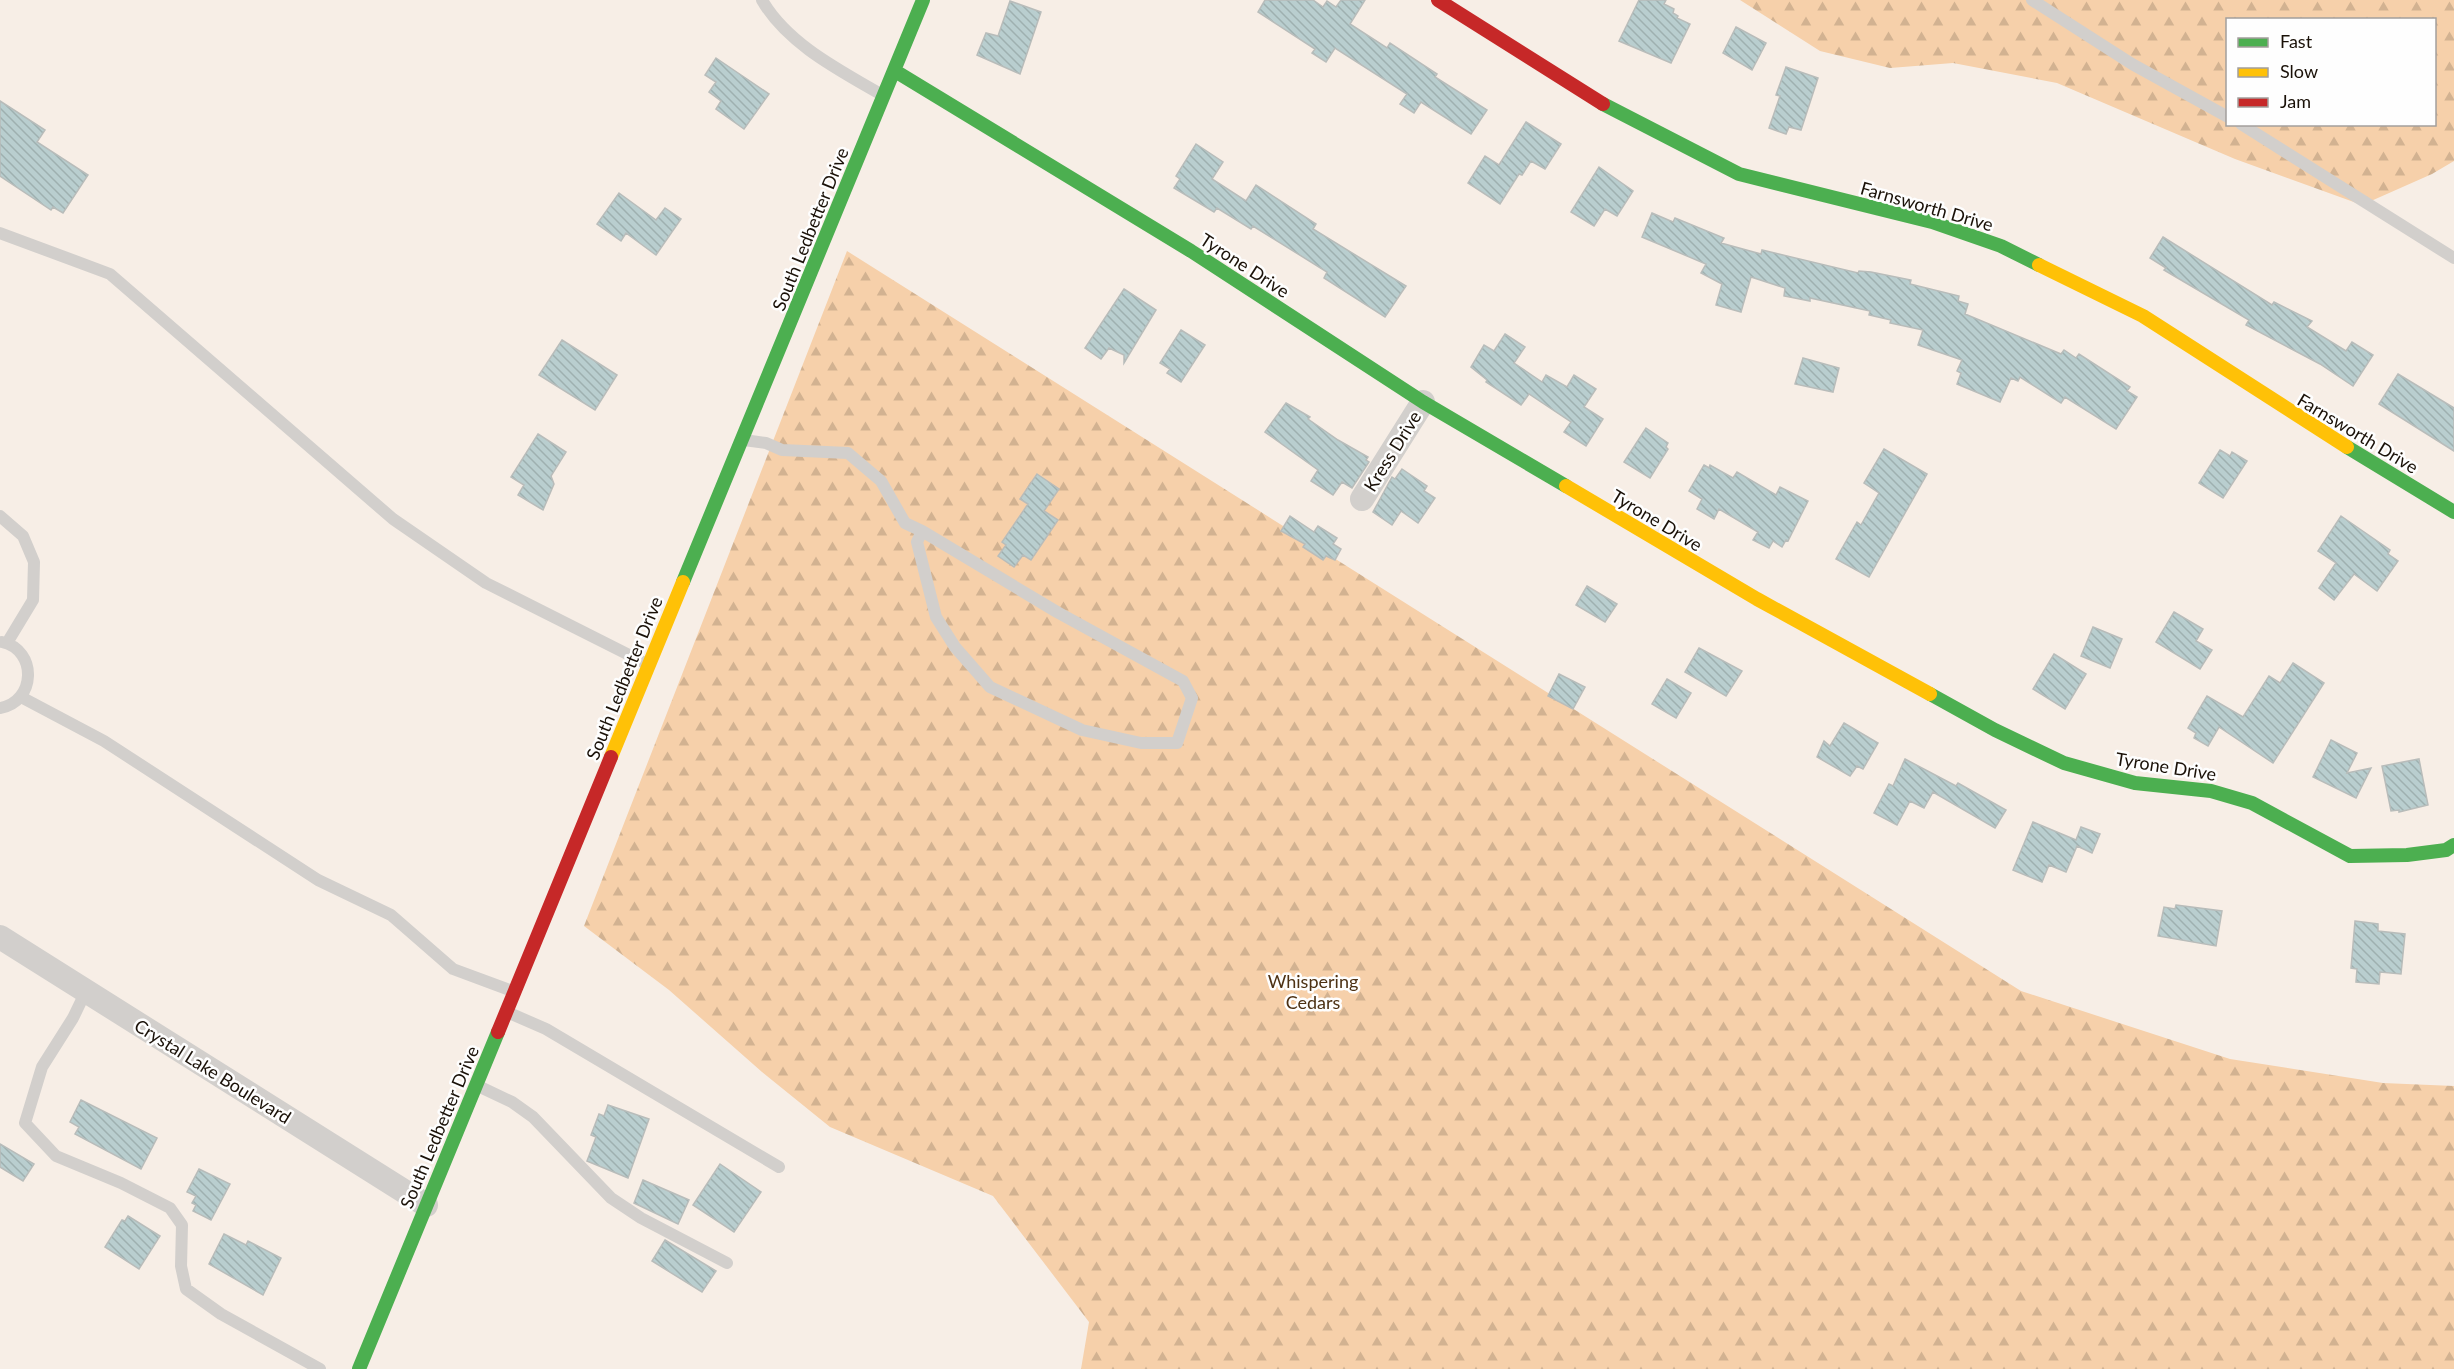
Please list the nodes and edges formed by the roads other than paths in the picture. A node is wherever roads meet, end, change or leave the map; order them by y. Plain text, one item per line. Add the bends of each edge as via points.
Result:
1 (762, 0) edge
2 (923, 0) edge
3 (1438, 0) edge
4 (2032, 0) edge
5 (895, 71) junction
6 (885, 96) junction
7 (2226, 116) edge
8 (2244, 126) edge
9 (0, 233) edge
10 (2454, 258) edge
11 (1423, 402) junction
12 (742, 440) junction
13 (1362, 499) dead end
14 (2454, 512) edge
15 (0, 516) edge
16 (922, 531) junction
17 (4, 642) edge
18 (649, 665) junction
19 (21, 697) junction
20 (0, 708) edge
21 (2454, 845) edge
22 (0, 937) edge
23 (87, 991) junction
24 (514, 992) junction
25 (506, 1011) junction
26 (476, 1085) junction
27 (779, 1167) dead end
28 (426, 1205) junction
29 (727, 1263) dead end
30 (320, 1369) edge
31 (359, 1369) edge

1 - 6 lane via 774,20 799,40
2 - 5 street, South Ledbetter Drive
3 - 14 street, Farnsworth Drive via 1605,105 1738,174 1932,222 2001,246 2133,310
4 - 7 lane via 2132,64
5 - 6 street, South Ledbetter Drive
5 - 11 street, Tyrone Drive via 1191,251
6 - 12 street, South Ledbetter Drive
8 - 10 lane
9 - 18 lane via 110,274 393,519 486,583
11 - 13 street, Kress Drive
11 - 21 street, Tyrone Drive via 1756,599 1995,730 2064,763 2135,783 2211,791 2252,803 2350,856 2408,855 2446,850
12 - 16 lane via 782,450 849,453 881,481 905,522
12 - 18 street, South Ledbetter Drive
15 - 17 lane via 24,536 34,562 33,600
16 - 16 lane via 1183,681 1192,698 1177,743 1141,743 1082,730 990,687 955,647 936,617 917,542
17 - 19 lane via 17,648 28,666 29,677
18 - 24 street, South Ledbetter Drive
19 - 20 lane
19 - 24 lane via 104,741 318,880 391,915 453,969
22 - 23 street, Crystal Lake Boulevard
23 - 28 street, Crystal Lake Boulevard
23 - 30 lane via 42,1067 25,1123 56,1156 170,1208 182,1225 181,1266 186,1289 221,1314
24 - 25 street, South Ledbetter Drive
25 - 26 street, South Ledbetter Drive
25 - 27 lane via 546,1029
26 - 28 street, South Ledbetter Drive
26 - 29 lane via 512,1101 533,1117 612,1198 641,1218
28 - 31 street, South Ledbetter Drive

